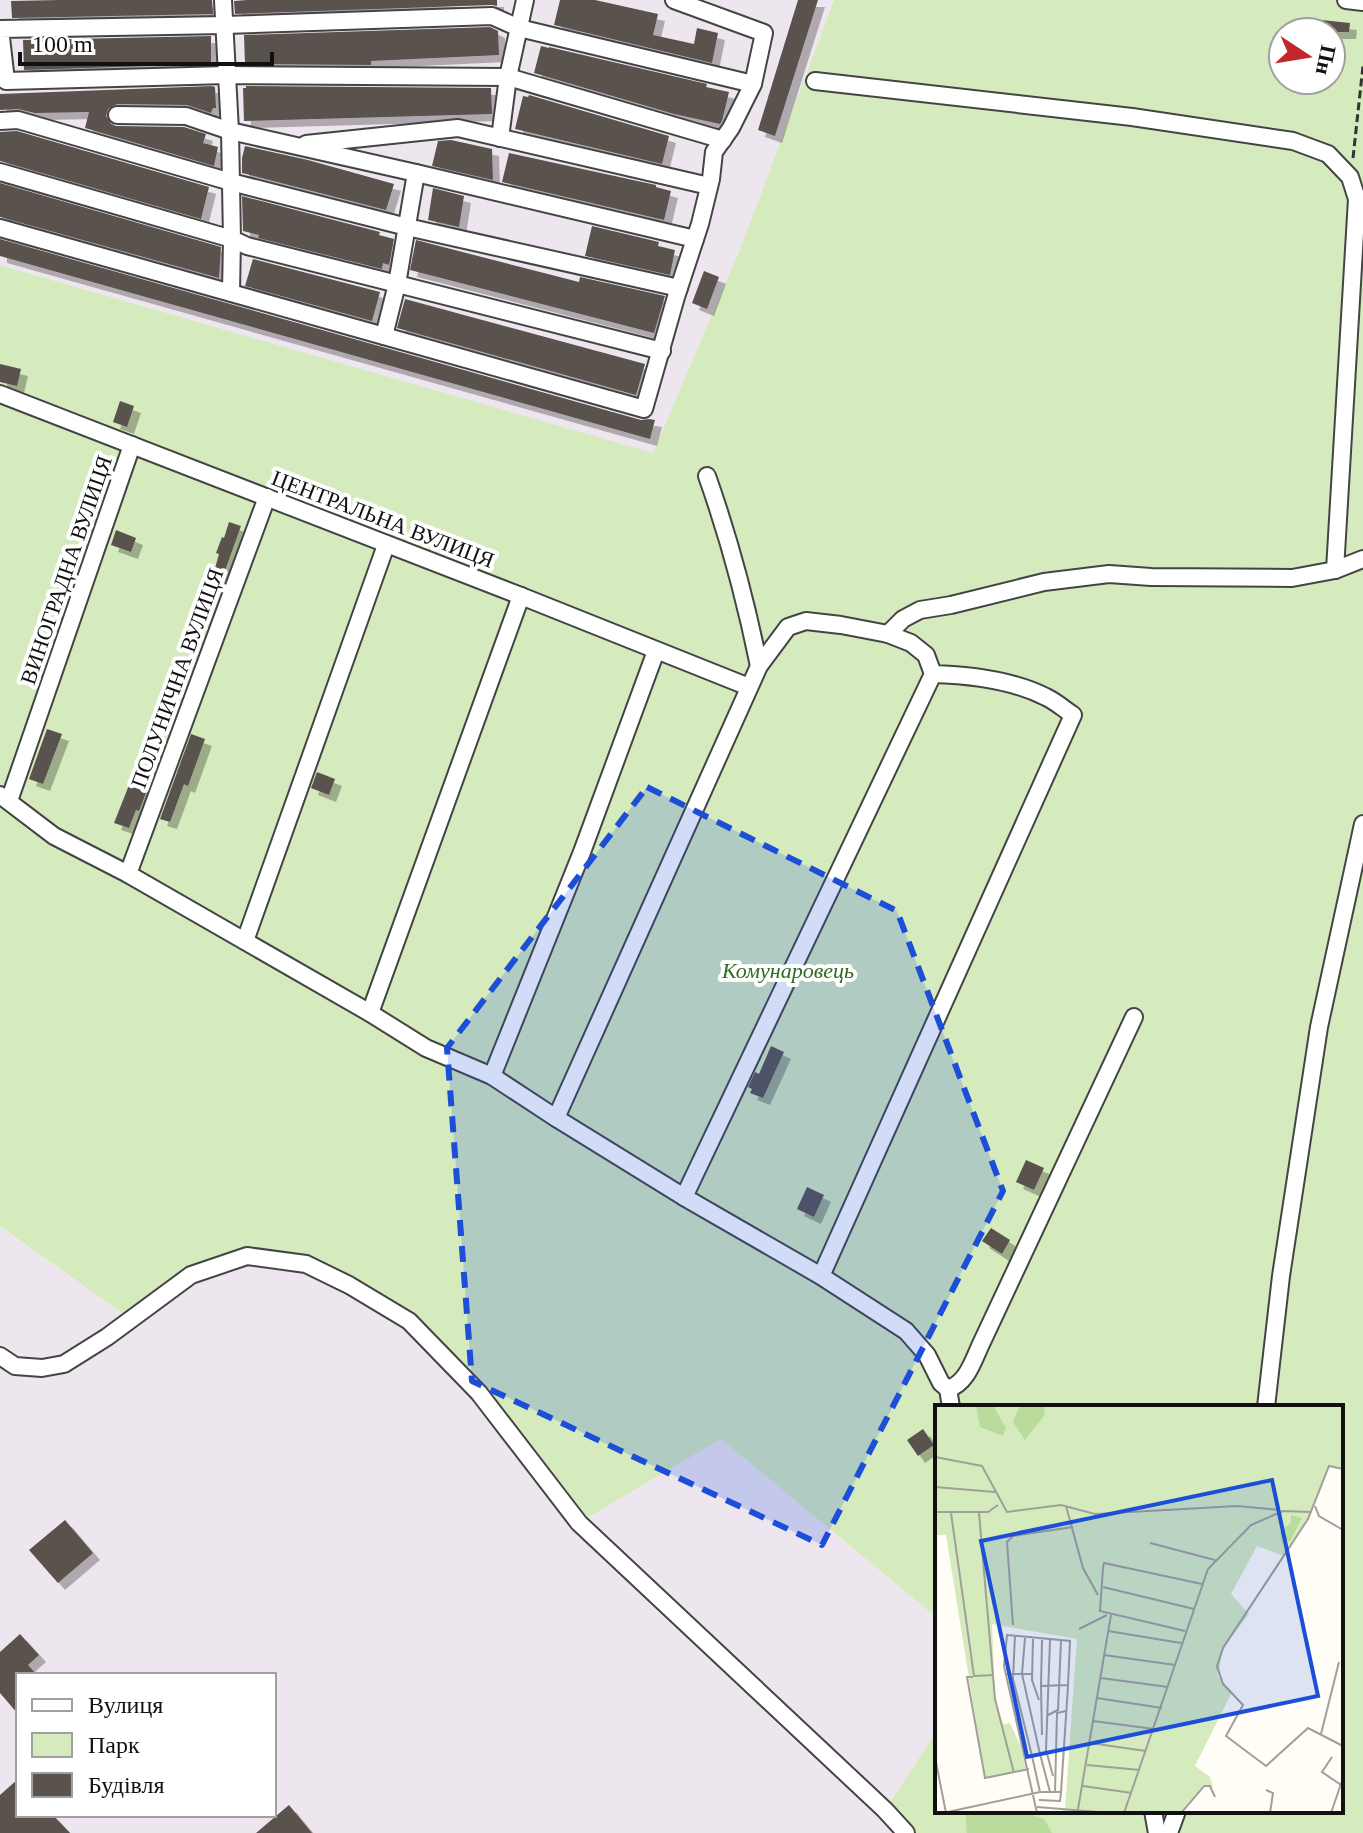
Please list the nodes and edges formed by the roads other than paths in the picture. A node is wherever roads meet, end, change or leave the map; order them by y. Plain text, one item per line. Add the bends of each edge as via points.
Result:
1 (223, 0) edge
2 (525, 0) edge
3 (674, 0) edge
4 (1346, 0) edge
5 (1363, 2) edge
6 (0, 18) edge
7 (225, 25) junction
8 (519, 28) junction
9 (0, 29) edge
10 (227, 75) junction
11 (508, 77) junction
12 (3, 81) edge
13 (815, 81) dead end
14 (753, 84) junction
15 (117, 115) dead end
16 (0, 121) edge
17 (230, 131) junction
18 (500, 138) junction
19 (723, 140) junction
20 (293, 145) junction
21 (0, 172) edge
22 (416, 173) junction
23 (231, 182) junction
24 (709, 186) junction
25 (407, 227) junction
26 (0, 228) edge
27 (232, 239) junction
28 (695, 239) junction
29 (397, 284) junction
30 (679, 288) junction
31 (231, 293) junction
32 (384, 336) junction
33 (662, 351) junction
34 (2, 401) edge
35 (132, 445) junction
36 (707, 476) dead end
37 (267, 497) junction
38 (386, 545) junction
39 (1363, 559) edge
40 (1335, 570) junction
41 (521, 596) junction
42 (888, 634) junction
43 (656, 651) junction
44 (759, 666) junction
45 (933, 674) junction
46 (749, 687) junction
47 (4, 798) edge
48 (1363, 824) edge
49 (128, 874) junction
50 (245, 941) junction
51 (370, 1013) junction
52 (1134, 1017) dead end
53 (492, 1076) junction
54 (556, 1118) junction
55 (684, 1197) junction
56 (821, 1276) junction
57 (0, 1356) edge
58 (948, 1389) junction
59 (951, 1405) edge
60 (1266, 1405) edge
61 (1153, 1813) edge
62 (1176, 1813) edge
63 (906, 1833) edge
64 (1157, 1833) edge
65 (1169, 1833) edge

1 - 7 lane
2 - 8 lane
3 - 14 lane via 764,33
4 - 5 lane
6 - 9 lane
7 - 8 lane via 492,16
7 - 9 lane
7 - 10 lane
8 - 11 lane
8 - 14 lane
9 - 12 lane
10 - 11 lane
10 - 12 lane
10 - 17 lane
11 - 18 lane
11 - 19 lane
13 - 40 lane via 1132,117 1293,141 1328,154 1350,177 1357,199
14 - 19 lane
15 - 17 lane via 186,116
16 - 23 lane via 18,120
17 - 20 lane
17 - 23 lane
18 - 20 lane via 458,128
18 - 24 lane
19 - 24 lane via 714,152
20 - 22 lane
21 - 27 lane
22 - 25 lane
22 - 28 lane
23 - 25 lane
23 - 27 lane
24 - 28 lane
25 - 29 lane
25 - 30 lane
26 - 31 lane
27 - 29 lane
27 - 31 lane
28 - 30 lane
29 - 32 lane
29 - 33 lane
30 - 33 lane
31 - 32 lane
32 - 33 lane via 644,409
34 - 35 lane, ЦЕНТРАЛЬНА ВУЛИЦЯ
35 - 37 lane, ЦЕНТРАЛЬНА ВУЛИЦЯ
35 - 47 lane, ВИНОГРАДНА ВУЛИЦЯ
36 - 44 lane via 747,607
37 - 38 lane, ЦЕНТРАЛЬНА ВУЛИЦЯ
37 - 49 lane, ПОЛУНИЧНА ВУЛИЦЯ
38 - 41 lane, ЦЕНТРАЛЬНА ВУЛИЦЯ
38 - 50 lane
39 - 40 lane
40 - 42 lane via 1292,578 1073,577 920,610
41 - 43 lane, ЦЕНТРАЛЬНА ВУЛИЦЯ
41 - 51 lane
42 - 44 lane via 806,621 788,627
42 - 45 lane via 926,655
43 - 46 lane, ЦЕНТРАЛЬНА ВУЛИЦЯ
43 - 53 lane
44 - 46 lane
45 - 55 lane
45 - 56 lane via 969,675 1016,686 1073,715
46 - 54 lane
47 - 49 lane via 54,836
48 - 60 lane via 1319,1027
49 - 50 lane
50 - 51 lane
51 - 53 lane via 426,1048
52 - 58 lane via 963,1380
53 - 54 lane
54 - 55 lane
55 - 56 lane
56 - 58 lane via 906,1331
57 - 63 lane via 15,1366 64,1364 191,1275 247,1256 306,1264 349,1285 409,1321 479,1393 579,1523
58 - 59 lane
61 - 64 lane
62 - 65 lane

